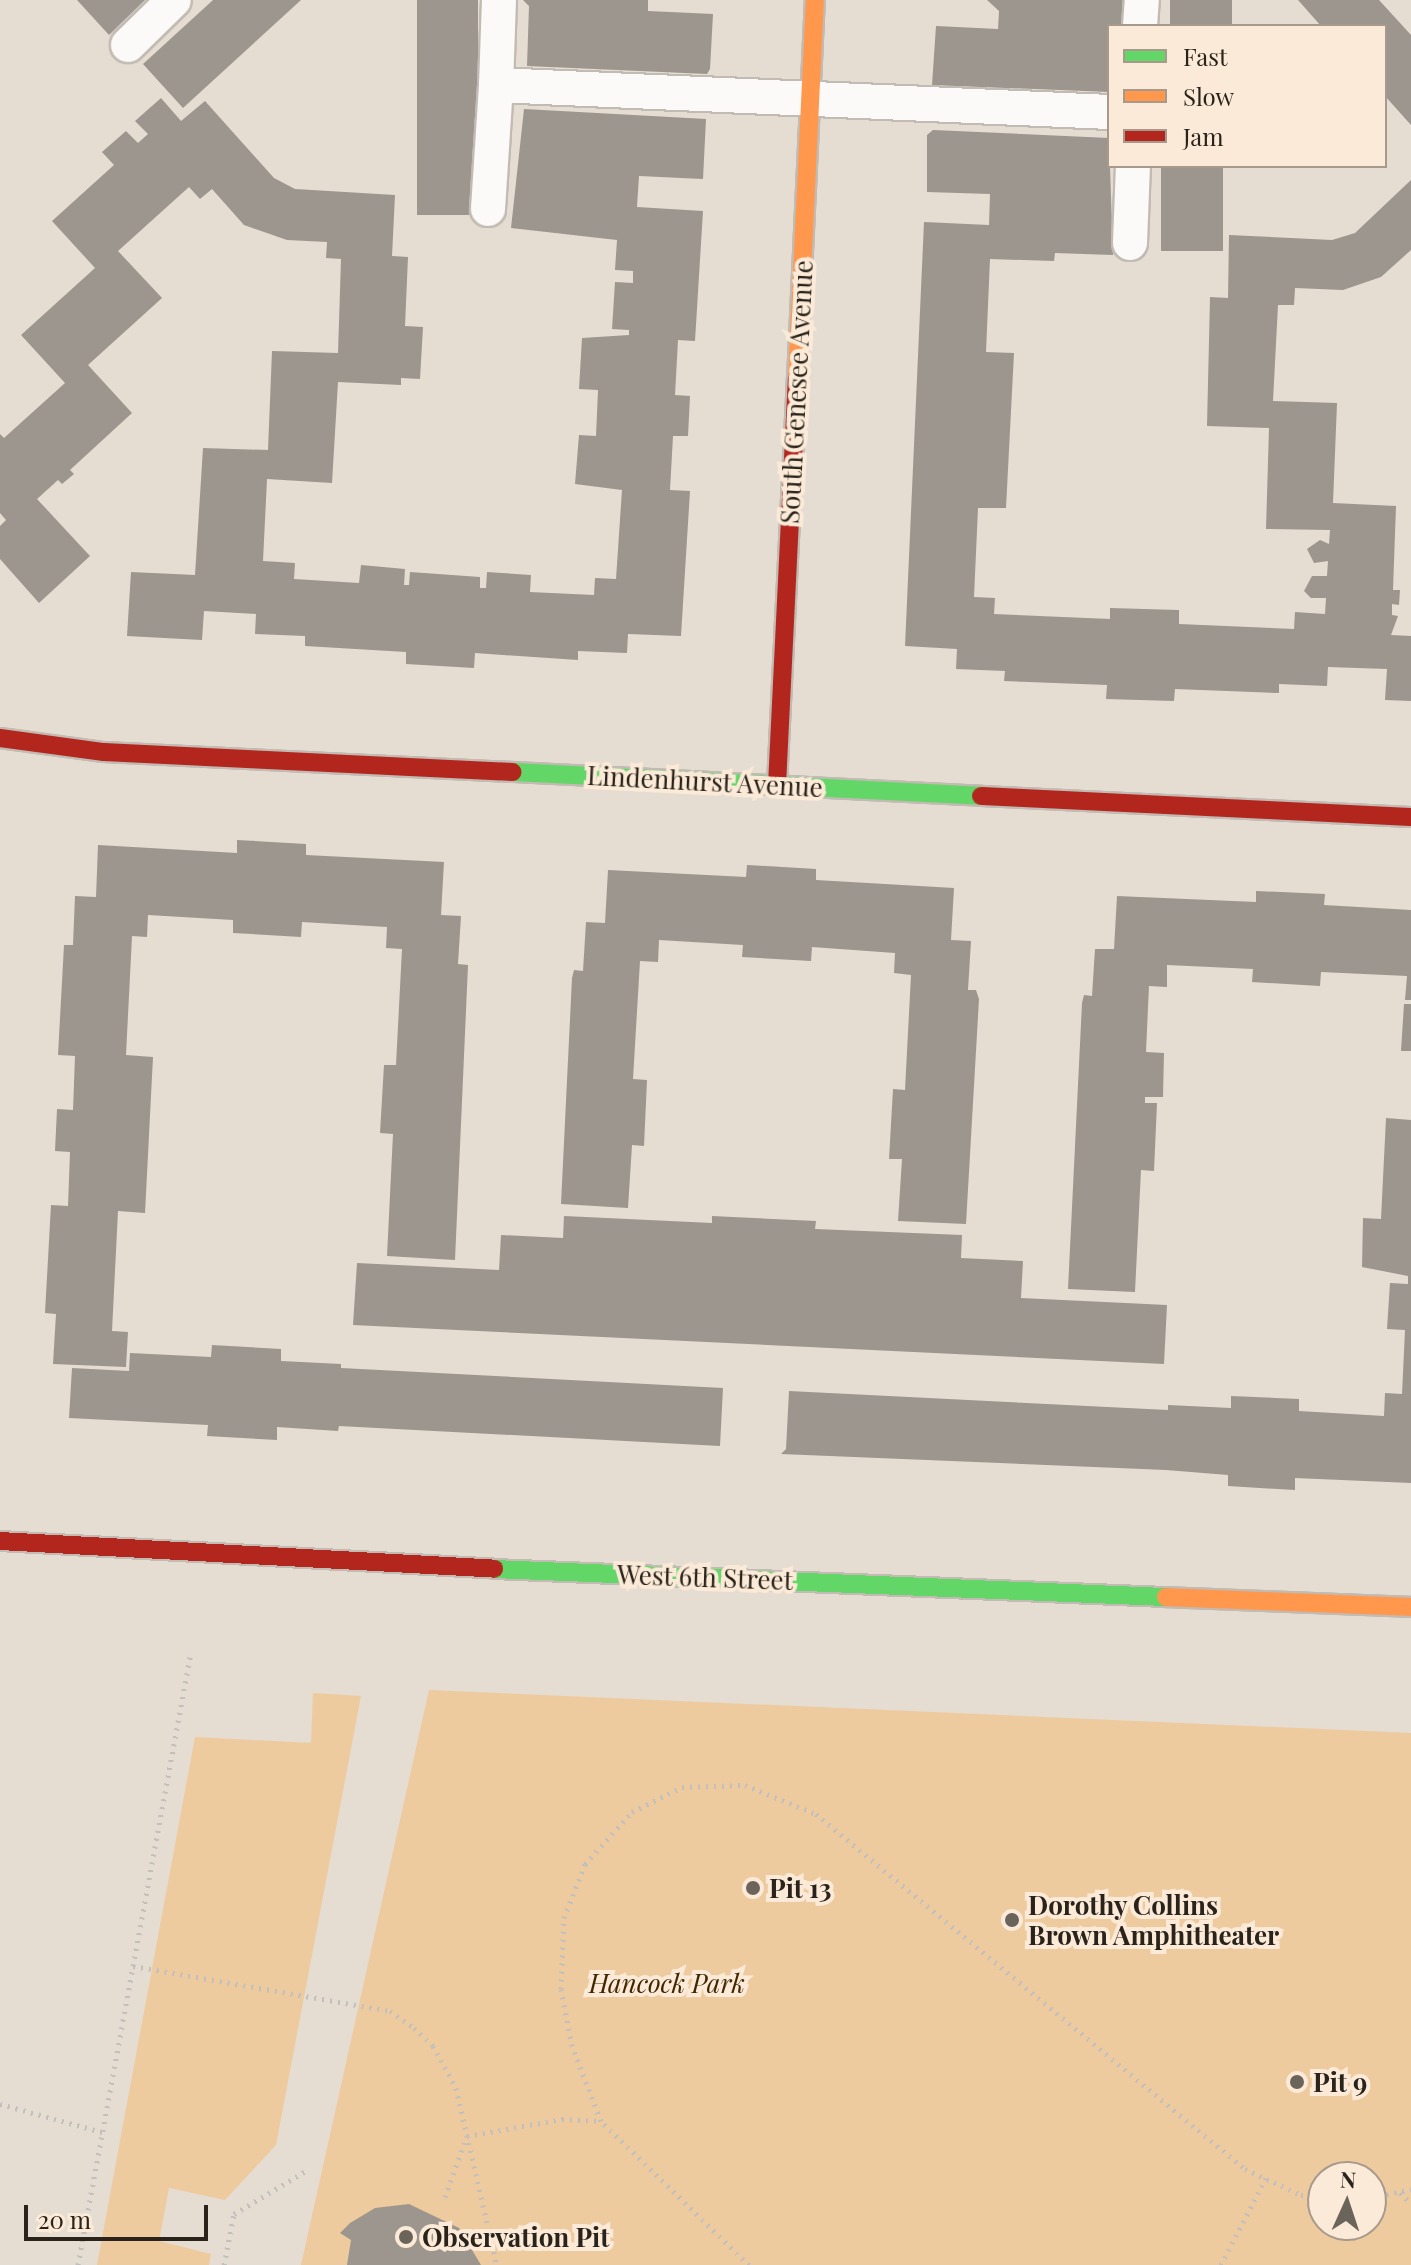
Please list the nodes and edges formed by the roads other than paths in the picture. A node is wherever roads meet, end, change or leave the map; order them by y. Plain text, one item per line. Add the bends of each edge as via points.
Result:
1 (174, 0) edge
2 (499, 0) edge
3 (815, 0) edge
4 (1142, 0) edge
5 (1140, 24) edge
6 (128, 45) dead end
7 (496, 85) junction
8 (810, 101) junction
9 (1107, 112) edge
10 (1133, 168) edge
11 (488, 209) dead end
12 (1130, 243) dead end
13 (0, 738) edge
14 (777, 785) junction
15 (1411, 817) edge
16 (0, 1541) edge
17 (1411, 1607) edge

1 - 6 lane
2 - 7 lane
3 - 8 street, South Genesee Avenue
4 - 5 lane
7 - 8 lane
7 - 11 lane
8 - 9 lane
8 - 14 street, South Genesee Avenue
10 - 12 lane
13 - 14 street, Lindenhurst Avenue via 104,752
14 - 15 street, Lindenhurst Avenue
16 - 17 street, West 6th Street via 421,1566

